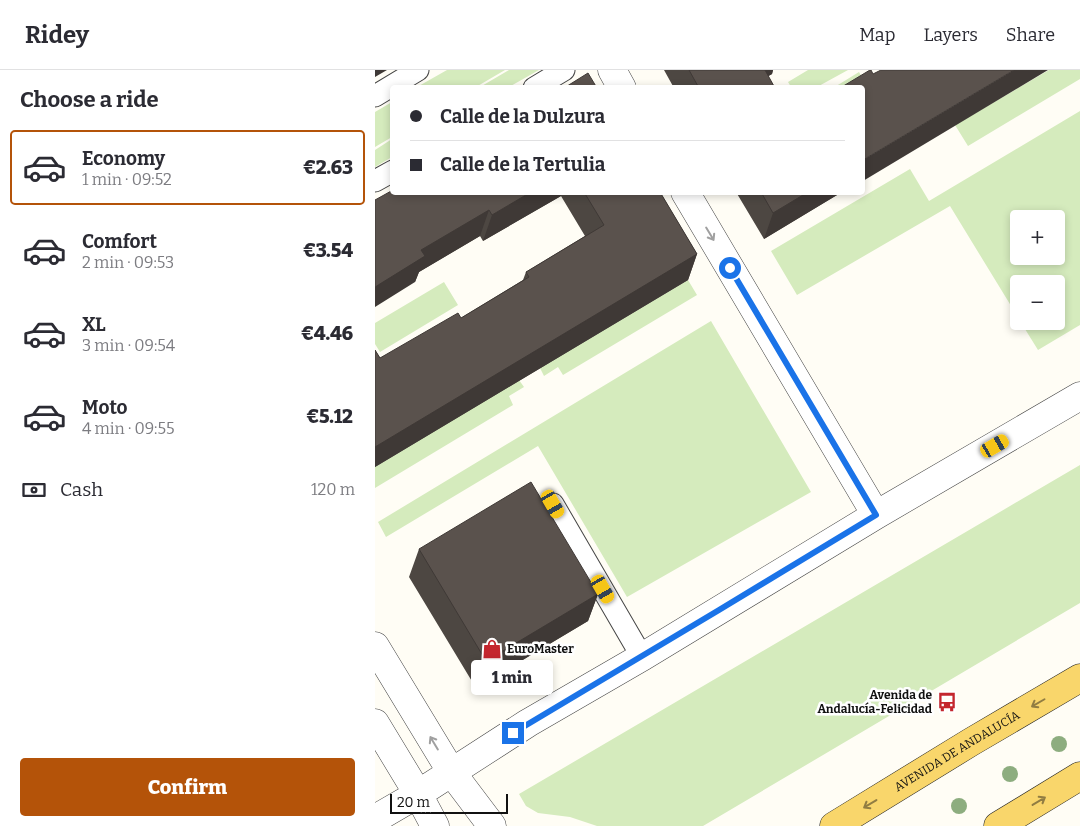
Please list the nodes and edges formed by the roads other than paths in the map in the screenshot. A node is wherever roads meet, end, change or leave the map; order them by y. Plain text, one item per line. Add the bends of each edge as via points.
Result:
1 (418, 70) edge
2 (564, 70) edge
3 (611, 70) edge
4 (393, 85) edge
5 (539, 85) edge
6 (620, 85) edge
7 (390, 87) edge
8 (375, 96) edge
9 (390, 173) edge
10 (375, 181) edge
11 (687, 195) edge
12 (1080, 396) edge
13 (553, 504) dead end
14 (876, 515) junction
15 (375, 646) edge
16 (642, 657) junction
17 (1080, 678) edge
18 (375, 723) edge
19 (451, 773) junction
20 (1080, 776) edge
21 (418, 794) junction
22 (375, 819) edge
23 (435, 826) edge
24 (492, 826) edge
25 (834, 826) edge
26 (998, 826) edge

1 - 4 lane
2 - 5 lane
3 - 6 street
7 - 8 lane
9 - 10 lane
11 -> 14 street
12 - 14 street
13 - 16 lane
14 - 16 street
19 -> 15 street
16 - 19 street via 528,723
17 -> 25 main road, AVENIDA DE ANDALUCÍA
18 - 21 street
19 - 21 street
19 - 24 street
26 -> 20 main road
21 - 22 street
21 - 23 street

